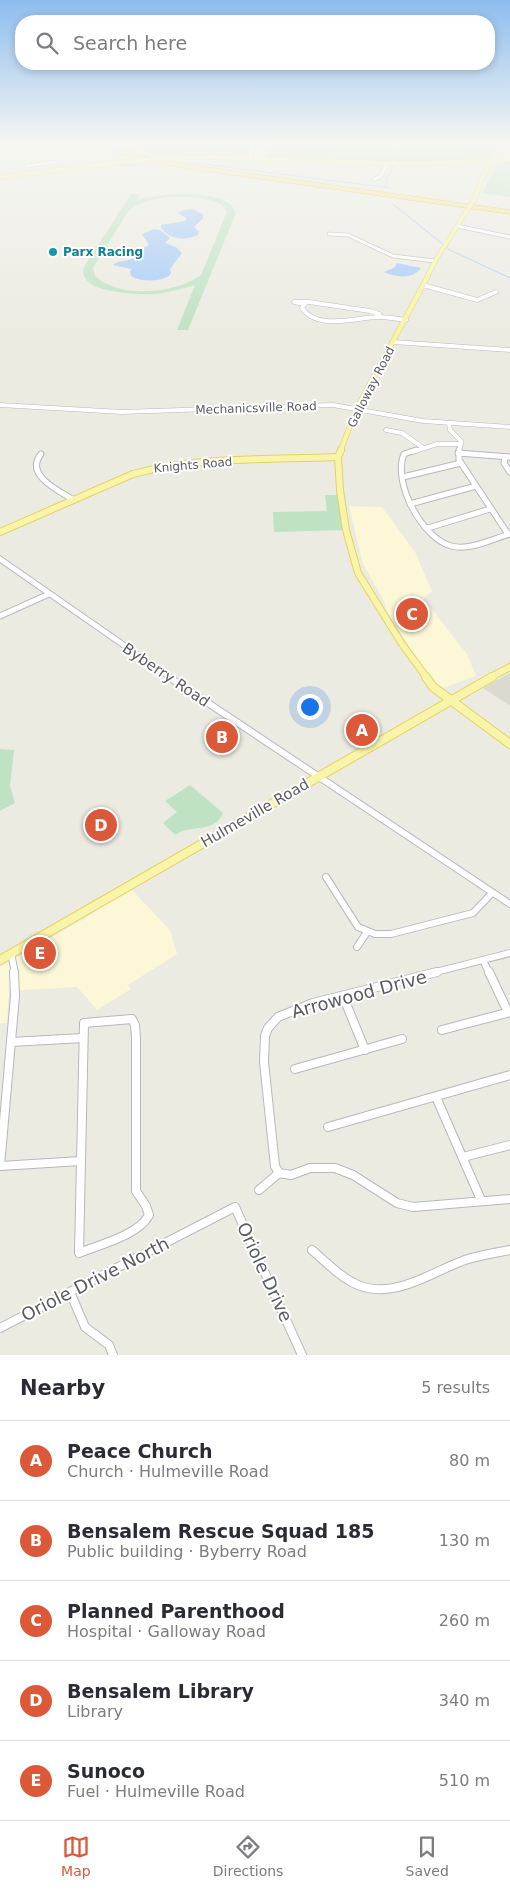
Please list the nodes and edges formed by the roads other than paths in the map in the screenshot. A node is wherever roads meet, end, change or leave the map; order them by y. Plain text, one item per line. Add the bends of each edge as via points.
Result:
1 (468, 205) edge
2 (468, 205) edge
3 (471, 205) edge
4 (510, 211) edge
5 (457, 226) junction
6 (329, 234) dead end
7 (510, 237) edge
8 (435, 261) junction
9 (423, 285) junction
10 (496, 292) dead end
11 (459, 295) junction
12 (450, 299) dead end
13 (381, 317) junction
14 (406, 320) junction
15 (393, 342) junction
16 (510, 350) edge
17 (0, 406) edge
18 (357, 408) junction
19 (449, 423) junction
20 (510, 427) edge
21 (386, 430) dead end
22 (461, 444) junction
23 (422, 447) junction
24 (41, 454) dead end
25 (458, 454) junction
26 (338, 457) junction
27 (507, 457) edge
28 (461, 463) junction
29 (510, 472) edge
30 (403, 477) junction
31 (476, 486) junction
32 (74, 500) junction
33 (410, 504) junction
34 (490, 509) junction
35 (428, 528) junction
36 (0, 532) edge
37 (509, 534) edge
38 (0, 559) edge
39 (48, 594) junction
40 (0, 616) edge
41 (510, 667) edge
42 (450, 700) junction
43 (510, 744) edge
44 (318, 776) junction
45 (326, 877) dead end
46 (492, 892) junction
47 (510, 904) edge
48 (368, 932) junction
49 (356, 947) dead end
50 (11, 953) junction
51 (510, 953) edge
52 (0, 960) edge
53 (483, 960) junction
54 (343, 996) junction
55 (509, 1012) edge
56 (442, 1030) dead end
57 (83, 1038) junction
58 (402, 1040) dead end
59 (11, 1042) junction
60 (364, 1050) junction
61 (294, 1069) dead end
62 (510, 1075) edge
63 (436, 1097) junction
64 (328, 1127) dead end
65 (510, 1145) edge
66 (462, 1157) junction
67 (81, 1161) junction
68 (0, 1166) edge
69 (279, 1173) junction
70 (259, 1190) dead end
71 (510, 1199) edge
72 (481, 1200) junction
73 (191, 1230) joint
74 (312, 1250) dead end
75 (510, 1250) edge
76 (70, 1292) junction
77 (0, 1328) edge
78 (113, 1355) edge
79 (302, 1355) edge

1 - 4 highway
2 - 4 highway
3 - 5 main road, Galloway Road, bridge
5 - 7 street
5 - 8 main road, Galloway Road
6 - 8 street via 348,236 390,256
8 - 9 main road, Galloway Road
9 - 11 street
9 - 14 main road, Galloway Road
10 - 11 street via 477,300
11 - 12 street
13 - 13 street via 330,321 304,312 302,308 306,303 370,311
13 - 14 street
14 - 15 main road, Galloway Road
15 - 16 street
15 - 18 main road, Galloway Road
17 - 18 street, Mechanicsville Road via 113,412 331,405
18 - 19 street, Mechanicsville Road
18 - 26 main road, Galloway Road
19 - 20 street, Mechanicsville Road
19 - 22 street via 450,430
21 - 23 street via 402,432
22 - 23 street
22 - 25 street
23 - 30 street via 402,456
24 - 32 street via 37,459 37,471 45,482
25 - 27 street
25 - 28 street
26 - 32 main road, Knights Road via 168,465 133,474
26 - 42 main road, Galloway Road via 342,510 358,573 420,672 433,688
27 - 29 street via 504,463
28 - 30 street
28 - 31 street
30 - 33 street via 405,495
31 - 33 street
31 - 34 street
32 - 36 main road, Knights Road
33 - 35 street
34 - 35 street
34 - 37 street
35 - 37 street via 442,543 459,547
38 - 39 street, Byberry Road
39 - 40 street
39 - 44 street, Byberry Road
41 - 42 main road, Hulmeville Road
42 - 43 main road, Galloway Road
42 - 44 main road, Hulmeville Road
44 - 46 street, Byberry Road
44 - 50 main road, Hulmeville Road
45 - 48 street via 358,927
46 - 47 street, Byberry Road
46 - 48 street via 473,913 391,934
48 - 49 street
50 - 52 main road, Hulmeville Road
50 - 59 street via 15,975
51 - 53 street, Arrowood Drive
53 - 54 street, Arrowood Drive
53 - 55 street
54 - 60 street
54 - 69 street, Arrowood Drive via 285,1013 274,1021 265,1036 264,1062 275,1166
55 - 56 street
57 - 59 street
57 - 67 street
57 - 67 street via 84,1023 132,1019 135,1025 136,1191 149,1213 140,1228 79,1253
58 - 60 street
59 - 68 street
60 - 61 street
62 - 63 street
63 - 64 street
63 - 66 street
65 - 66 street
66 - 72 street
67 - 68 street
69 - 70 street
69 - 72 street via 290,1175 318,1167 335,1168 353,1175 397,1203 413,1207
71 - 72 street
73 - 76 street, Oriole Drive North
73 - 79 street, Oriole Drive via 235,1207
74 - 75 street via 349,1280 382,1290 405,1286 480,1255
76 - 77 street, Oriole Drive North
76 - 78 street via 86,1327 109,1345

